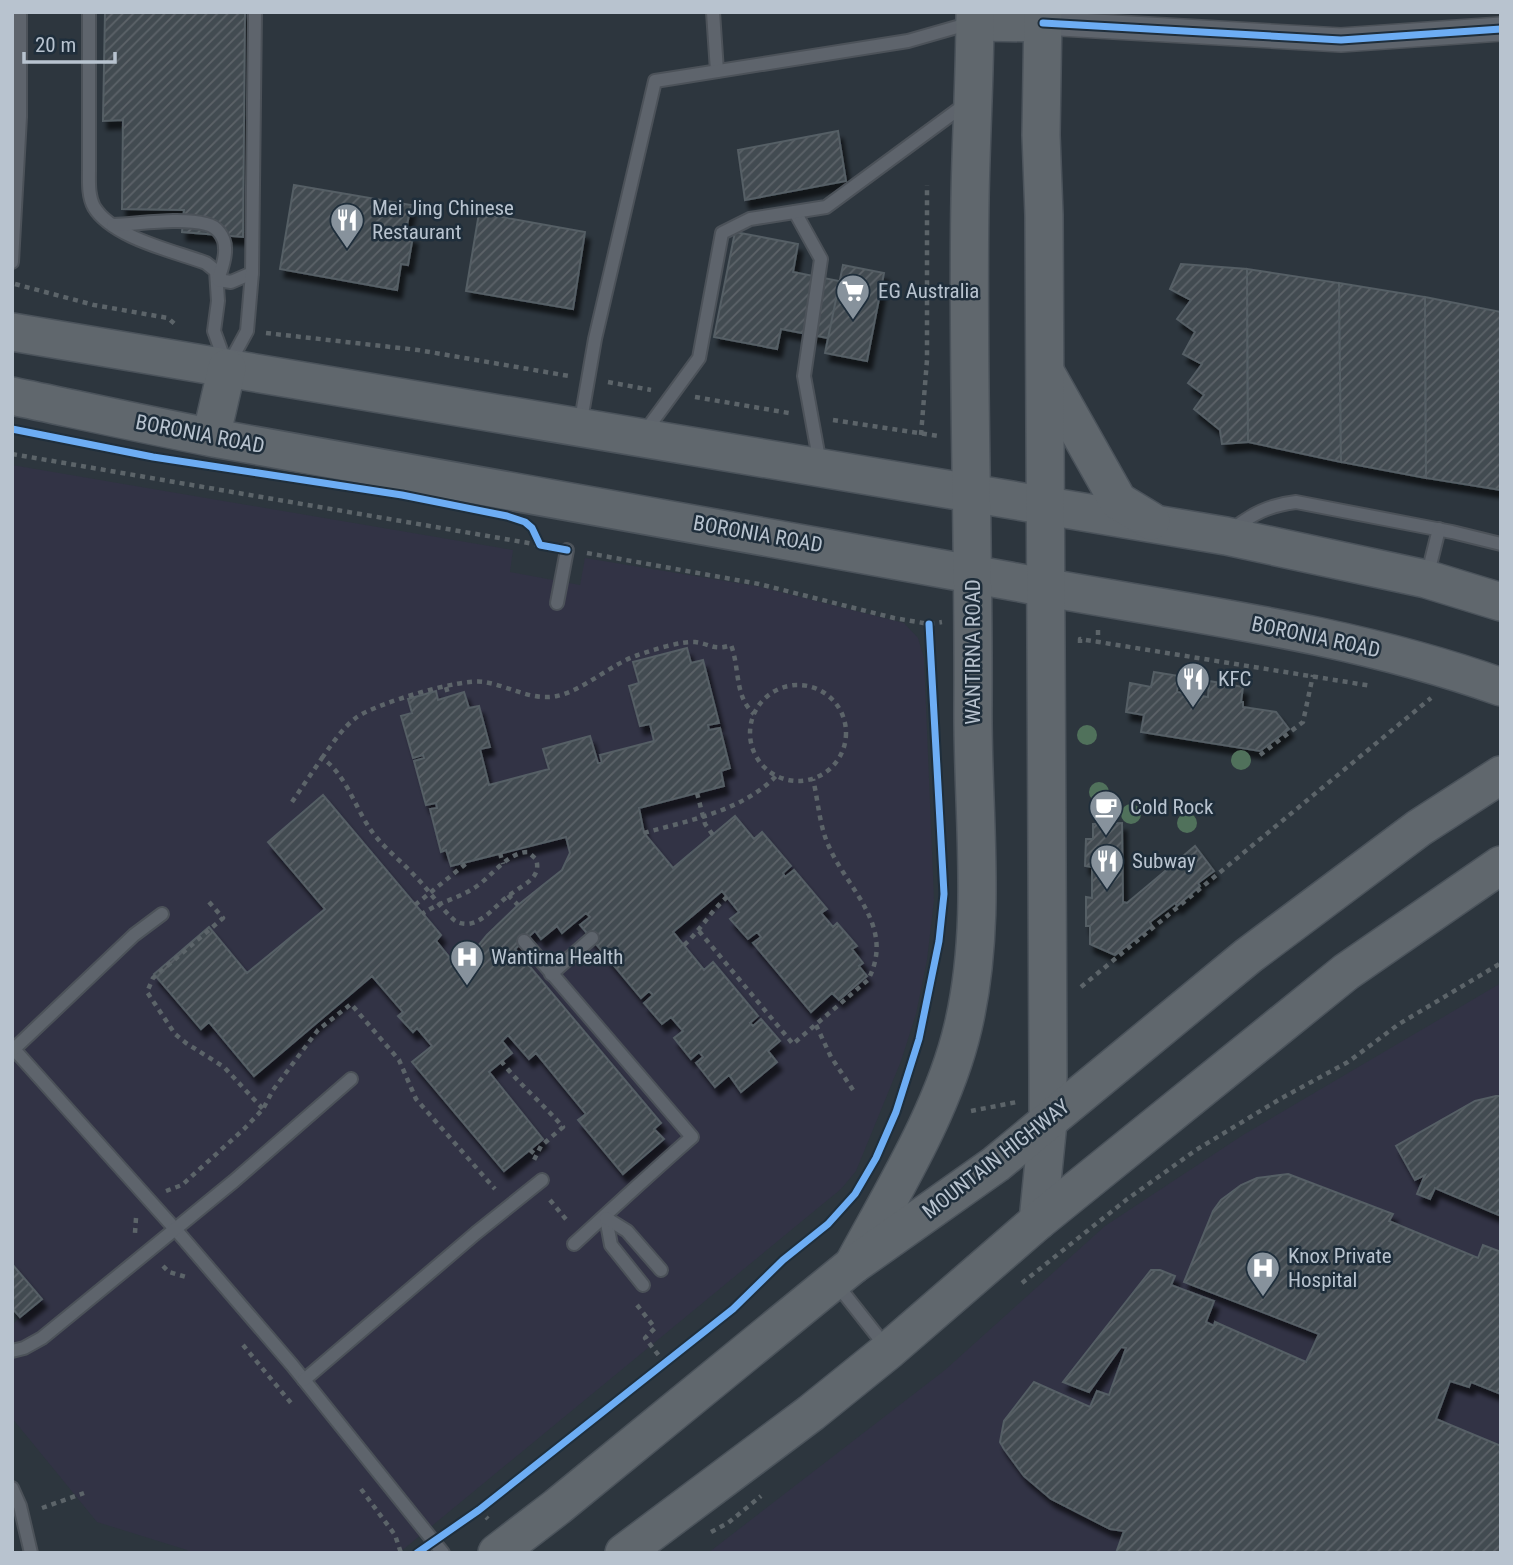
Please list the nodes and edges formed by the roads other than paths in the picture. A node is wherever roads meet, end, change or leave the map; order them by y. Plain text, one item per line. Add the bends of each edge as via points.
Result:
1 (20, 12) edge
2 (89, 12) edge
3 (255, 12) edge
4 (713, 12) edge
5 (975, 17) edge
6 (1043, 17) edge
7 (1501, 29) edge
8 (717, 71) junction
9 (973, 99) junction
10 (15, 181) edge
11 (795, 212) junction
12 (112, 225) junction
13 (12, 262) edge
14 (252, 274) junction
15 (218, 280) junction
16 (12, 332) edge
17 (228, 368) junction
18 (1045, 371) junction
19 (12, 396) edge
20 (580, 426) junction
21 (211, 437) junction
22 (641, 437) junction
23 (820, 467) junction
24 (971, 491) junction
25 (1045, 505) junction
26 (1156, 524) junction
27 (1439, 529) junction
28 (1226, 536) junction
29 (1501, 544) edge
30 (567, 550) road end
31 (974, 574) junction
32 (1426, 579) junction
33 (1045, 588) junction
34 (556, 603) dead end
35 (1501, 603) edge
36 (1501, 687) edge
37 (1501, 775) edge
38 (1501, 865) edge
39 (1501, 884) edge
40 (1463, 890) junction
41 (162, 914) dead end
42 (592, 939) dead end
43 (524, 941) dead end
44 (551, 974) junction
45 (13, 1048) edge
46 (351, 1079) dead end
47 (1048, 1122) junction
48 (542, 1180) dead end
49 (606, 1217) junction
50 (1038, 1220) junction
51 (176, 1230) junction
52 (574, 1244) dead end
53 (661, 1270) dead end
54 (844, 1273) junction
55 (643, 1285) dead end
56 (889, 1350) junction
57 (12, 1351) edge
58 (304, 1380) junction
59 (12, 1488) edge
60 (31, 1553) edge
61 (443, 1553) edge
62 (497, 1553) edge
63 (624, 1553) edge

1 - 10 lane
2 - 12 lane via 89,191 93,205
3 - 14 lane
4 - 8 lane
5 - 6 main road
5 - 8 lane via 908,41
5 - 9 main road, WANTIRNA ROAD
6 - 7 street via 1341,40
6 - 18 main road
8 - 20 lane via 655,81
9 - 11 lane via 826,207
9 - 24 main road, WANTIRNA ROAD
10 - 13 lane
11 - 22 lane via 750,219 722,233 699,358
11 - 23 lane via 821,259 804,376
12 - 15 lane via 206,263
12 - 15 lane via 183,222 216,228 225,247
14 - 15 lane via 231,282
14 - 17 lane via 247,331
15 - 17 lane via 214,331
16 - 17 main road
17 - 20 main road
17 - 21 main road
18 - 25 main road
18 - 26 main road via 1118,501
19 - 21 main road, BORONIA ROAD
20 - 22 main road
21 - 31 main road, BORONIA ROAD
22 - 23 main road
23 - 24 main road
24 - 25 main road
24 - 31 main road, WANTIRNA ROAD
25 - 26 main road
25 - 33 main road
26 - 28 main road
27 - 28 lane via 1296,502 1264,509
27 - 29 lane
27 - 32 lane
28 - 32 main road
30 - 34 lane
31 - 33 main road, BORONIA ROAD
31 - 54 main road, WANTIRNA ROAD via 972,768 978,912 974,970 950,1071 897,1184
32 - 35 main road
33 - 36 main road, BORONIA ROAD via 1331,638 1425,661
33 - 47 main road
37 - 47 main road, MOUNTAIN HIGHWAY via 1419,828 1280,931
38 - 40 main road
39 - 40 main road
40 - 50 main road via 1346,972
41 - 45 lane
42 - 44 lane
43 - 44 lane
44 - 49 lane via 692,1137
45 - 51 lane
46 - 51 lane
47 - 50 main road
47 - 54 main road, MOUNTAIN HIGHWAY
48 - 58 lane
49 - 52 lane
49 - 53 lane via 627,1231
49 - 55 lane via 611,1245
50 - 56 main road
51 - 57 lane via 42,1338
51 - 58 lane
54 - 56 lane
54 - 62 main road, MOUNTAIN HIGHWAY
56 - 63 main road
58 - 61 lane
59 - 60 lane

